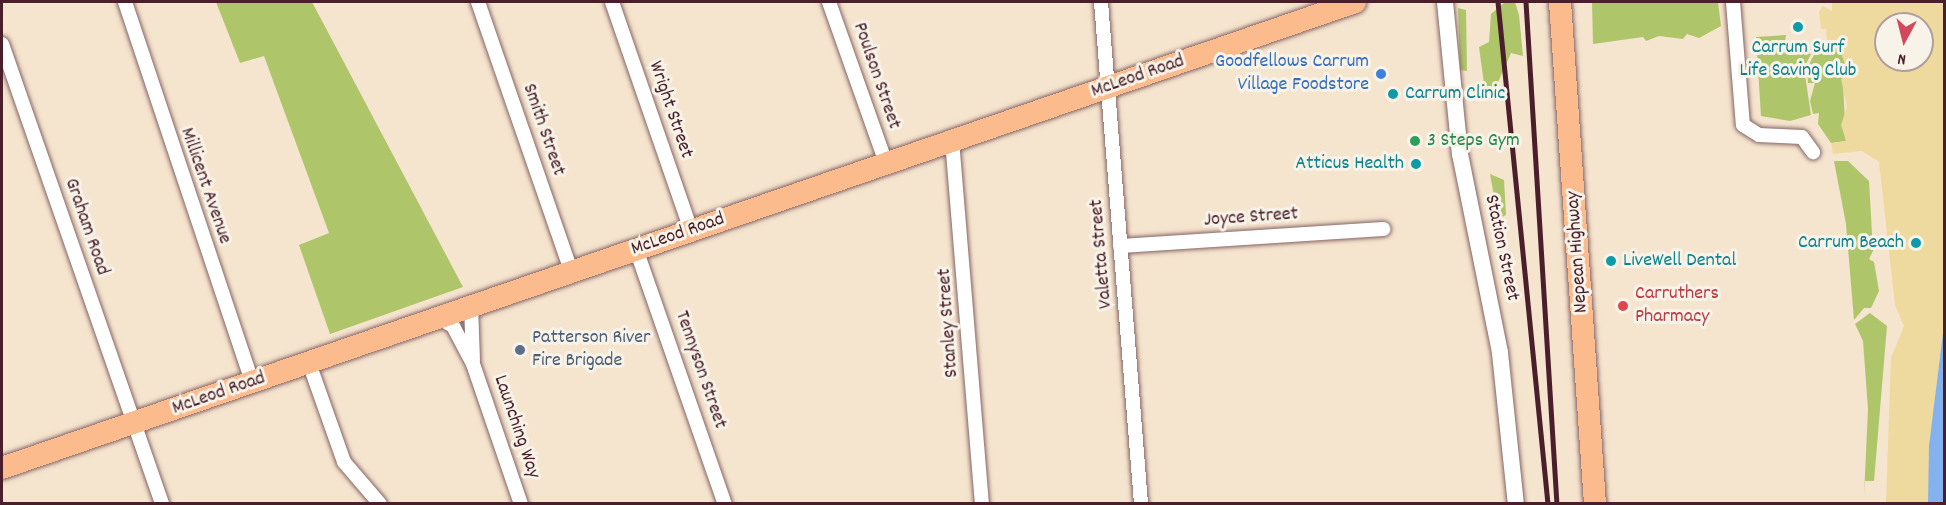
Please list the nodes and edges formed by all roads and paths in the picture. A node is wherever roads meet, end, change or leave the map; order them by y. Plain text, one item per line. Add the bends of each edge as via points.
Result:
1 (125, 2) edge
2 (478, 2) edge
3 (612, 2) edge
4 (829, 2) edge
5 (1101, 2) edge
6 (1355, 2) edge
7 (1445, 2) edge
8 (1560, 2) edge
9 (1733, 2) edge
10 (2, 44) edge
11 (1108, 87) junction
12 (952, 140) junction
13 (1813, 152) dead end
14 (886, 163) junction
15 (1383, 229) dead end
16 (691, 230) junction
17 (1120, 246) junction
18 (636, 249) junction
19 (571, 272) junction
20 (471, 306) junction
21 (439, 318) junction
22 (309, 363) junction
23 (473, 364) junction
24 (252, 382) junction
25 (134, 423) junction
26 (2, 468) edge
27 (162, 504) edge
28 (380, 504) edge
29 (521, 504) edge
30 (725, 504) edge
31 (982, 504) edge
32 (1141, 504) edge
33 (1515, 504) edge
34 (1594, 504) edge

1 - 24 street, Millicent Avenue
2 - 19 street, Smith Street
3 - 16 street, Wright Street
4 - 14 street, Poulson Street
5 - 11 street, Valetta Street
6 - 11 main road, McLeod Road
7 - 33 street, Station Street via 1460,154 1502,366
8 - 34 main road, Nepean Highway
9 - 13 street via 1740,117 1749,131 1802,137
10 - 25 street, Graham Road
11 - 12 main road, McLeod Road
11 - 17 street, Valetta Street
12 - 14 main road, McLeod Road
12 - 31 street, Stanley Street
14 - 16 main road, McLeod Road
15 - 17 street, Joyce Street
16 - 18 main road, McLeod Road
17 - 32 street, Valetta Street
18 - 19 main road, McLeod Road
18 - 30 street, Tennyson Street
19 - 20 main road, McLeod Road
20 - 21 main road, McLeod Road
20 - 23 street, Launching Way
21 - 22 main road, McLeod Road
21 - 23 street, Launching Way via 453,326
22 - 24 main road, McLeod Road
22 - 28 street via 344,462
23 - 29 street, Launching Way
24 - 25 main road, McLeod Road
25 - 26 main road, McLeod Road
25 - 27 street, Graham Road

